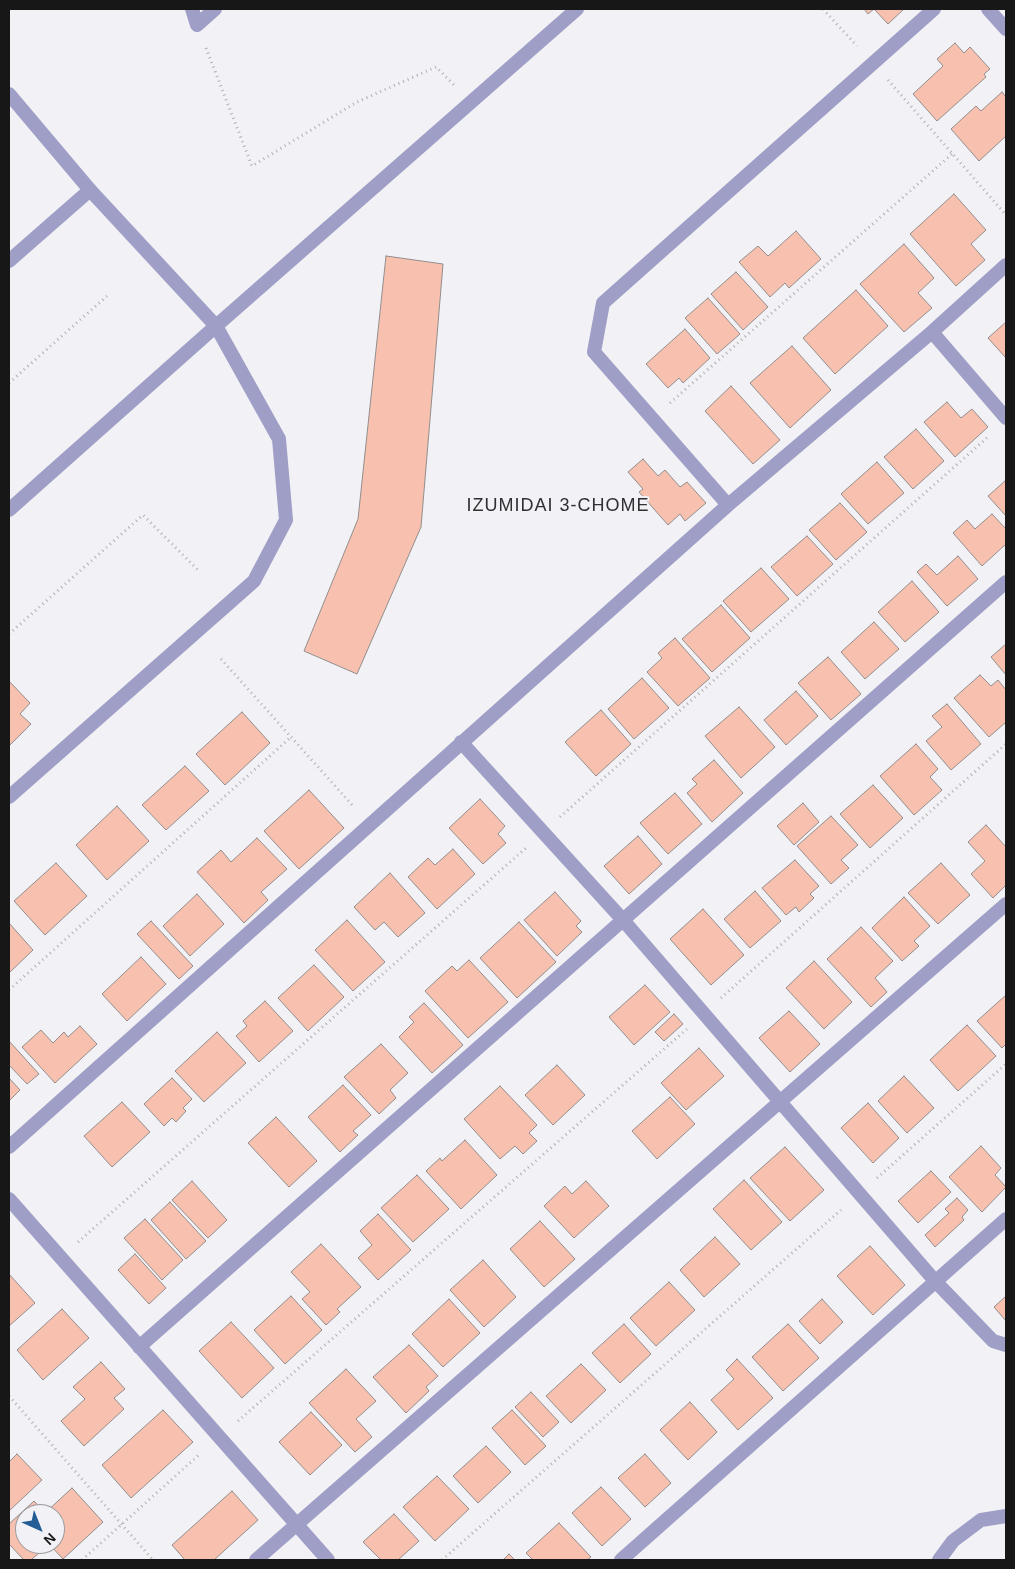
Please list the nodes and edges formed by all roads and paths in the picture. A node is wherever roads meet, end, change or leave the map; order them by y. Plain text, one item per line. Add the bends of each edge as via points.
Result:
1 (192, 9) edge
2 (215, 9) edge
3 (577, 9) edge
4 (823, 9) edge
5 (934, 9) edge
6 (988, 9) edge
7 (197, 24) junction
8 (1006, 29) edge
9 (873, 63) junction
10 (456, 86) dead end
11 (9, 94) edge
12 (952, 154) junction
13 (90, 190) junction
14 (1006, 215) edge
15 (9, 261) edge
16 (1006, 265) edge
17 (107, 296) dead end
18 (216, 326) junction
19 (932, 332) junction
20 (9, 383) edge
21 (1006, 418) edge
22 (652, 419) junction
23 (728, 505) junction
24 (9, 510) edge
25 (200, 572) dead end
26 (1006, 582) edge
27 (9, 634) edge
28 (221, 659) dead end
29 (291, 737) junction
30 (461, 742) junction
31 (1006, 744) edge
32 (9, 798) edge
33 (370, 824) junction
34 (1006, 904) edge
35 (623, 920) junction
36 (9, 990) edge
37 (704, 1014) junction
38 (1006, 1064) edge
39 (780, 1102) junction
40 (9, 1147) edge
41 (859, 1193) junction
42 (9, 1199) edge
43 (1006, 1219) edge
44 (935, 1281) junction
45 (1006, 1345) edge
46 (139, 1347) junction
47 (9, 1396) edge
48 (219, 1437) junction
49 (1006, 1516) edge
50 (122, 1524) junction
51 (296, 1524) junction
52 (82, 1560) edge
53 (153, 1560) edge
54 (256, 1560) edge
55 (328, 1560) edge
56 (442, 1560) edge
57 (621, 1560) edge
58 (939, 1560) edge

1 - 7 street
2 - 7 street
3 - 18 street
4 - 9 path
5 - 9 street
6 - 8 street
7 - 10 path via 252,166 357,102 436,67
9 - 12 path
9 - 22 street via 603,303 594,352
11 - 13 street
12 - 14 path
12 - 22 path
13 - 15 street
13 - 18 street
16 - 19 street
17 - 20 path
18 - 24 street
18 - 32 street via 279,439 286,520 254,581
19 - 21 street
19 - 23 street
22 - 23 street
23 - 30 street
25 - 27 path via 143,515
26 - 35 street
28 - 29 path
29 - 33 path
29 - 36 path
30 - 33 street
30 - 35 street
31 - 37 path
33 - 40 street
34 - 39 street
35 - 37 street
35 - 46 street
37 - 39 street
37 - 48 path
38 - 41 path
39 - 41 street
39 - 51 street
41 - 44 street
41 - 56 path
42 - 46 street
43 - 44 street
44 - 45 street via 994,1341
44 - 57 street
46 - 48 street
47 - 50 path
48 - 50 path
48 - 51 street
49 - 58 street via 981,1520 953,1541
50 - 52 path
50 - 53 path
51 - 54 street
51 - 55 street

